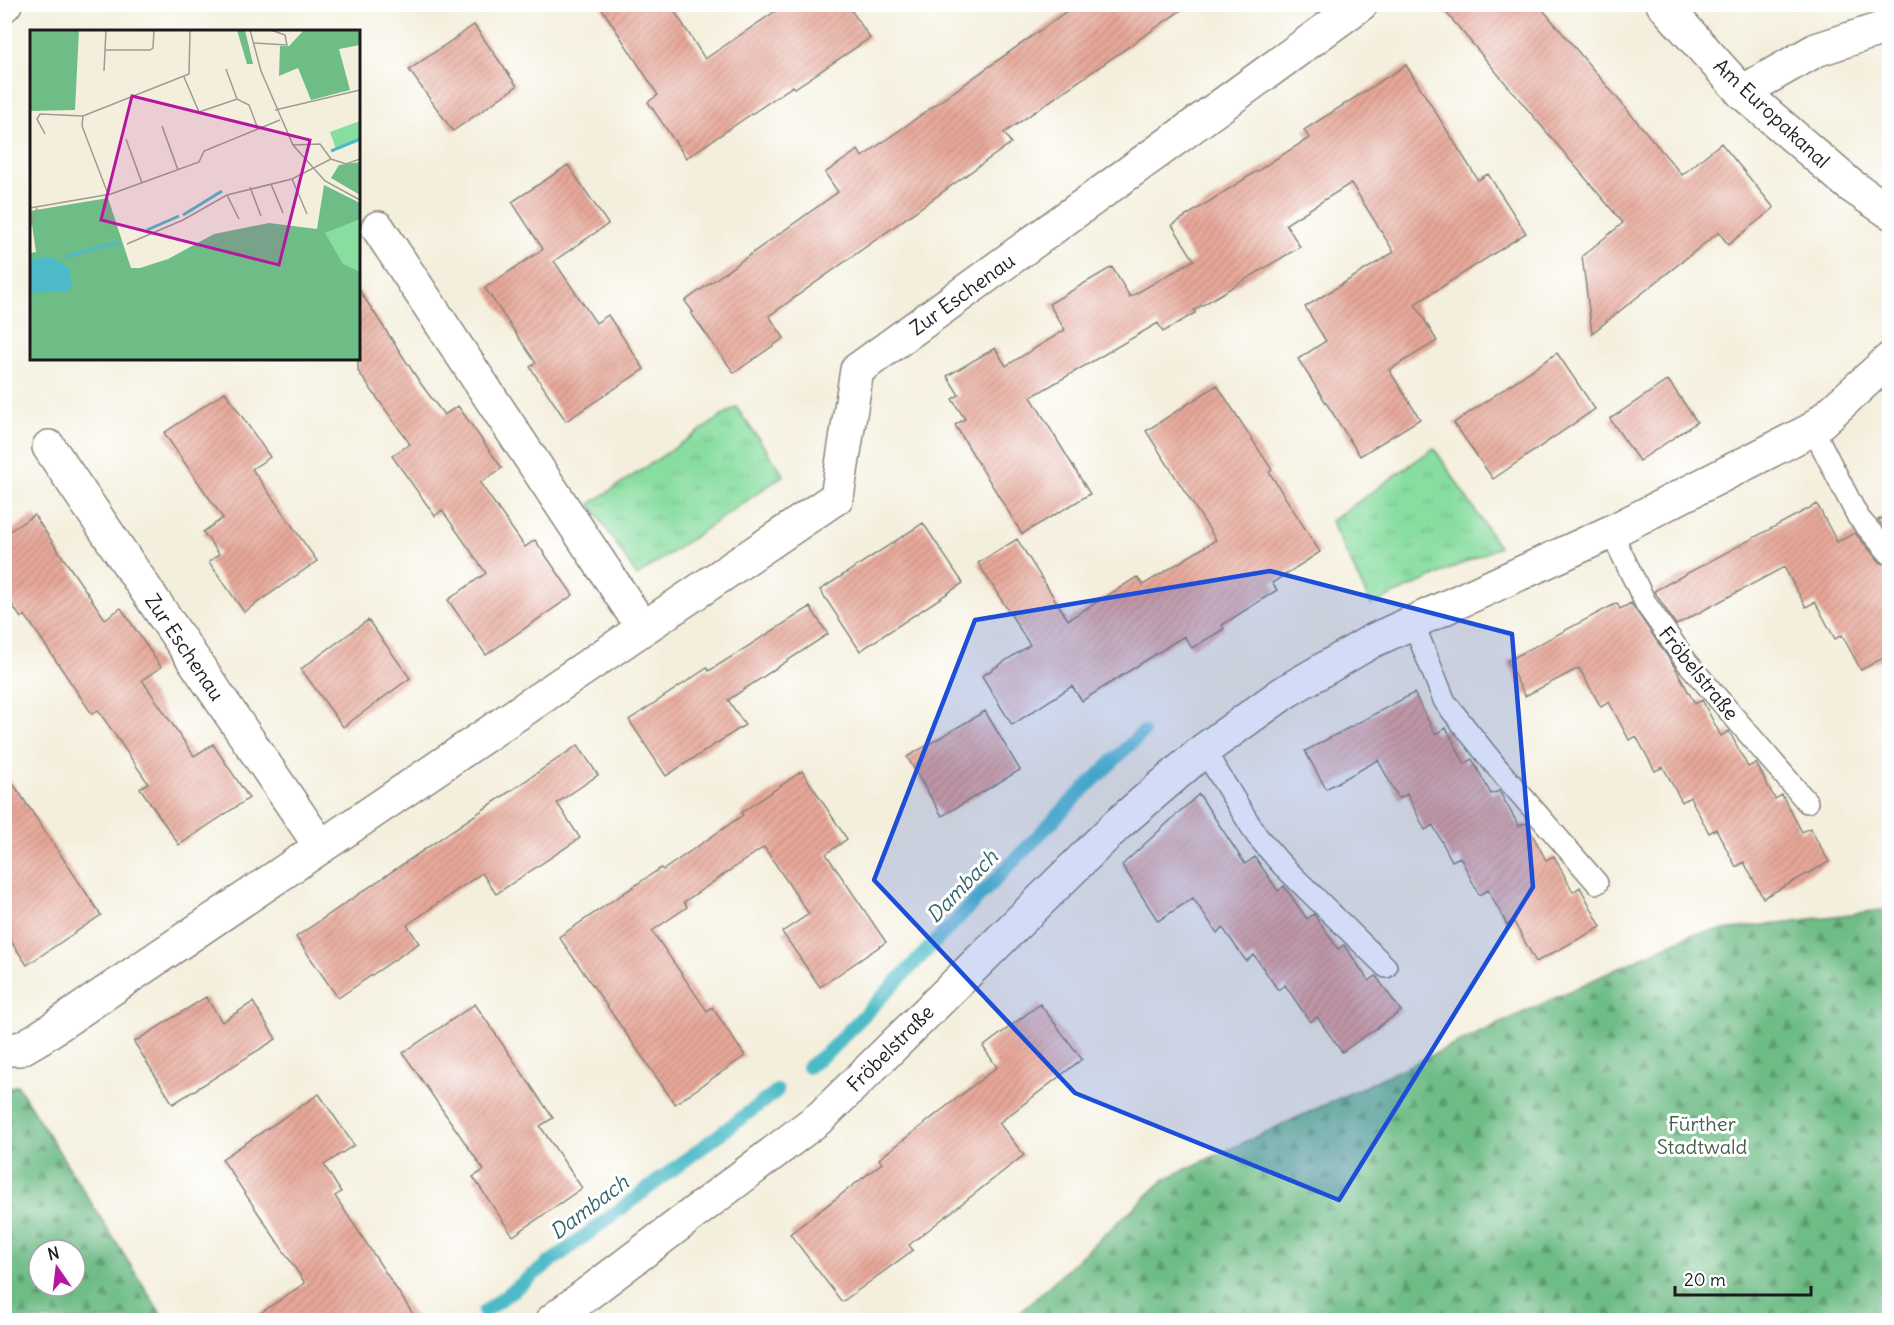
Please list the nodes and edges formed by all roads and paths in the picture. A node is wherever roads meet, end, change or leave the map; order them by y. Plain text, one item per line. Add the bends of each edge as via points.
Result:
1 (1663, 4) edge
2 (1351, 8) edge
3 (1890, 26) edge
4 (1742, 92) junction
5 (1890, 212) edge
6 (378, 228) dead end
7 (1890, 359) edge
8 (1813, 429) junction
9 (49, 447) dead end
10 (1611, 532) junction
11 (1890, 554) edge
12 (1413, 623) junction
13 (643, 628) junction
14 (1204, 750) junction
15 (1807, 802) dead end
16 (321, 848) junction
17 (1597, 883) dead end
18 (1386, 967) dead end
19 (4, 1049) edge
20 (553, 1320) edge

1 - 4 street, Am Europakanal
2 - 13 street, Zur Eschenau via 857,370 837,497
3 - 4 street via 1816,50
4 - 5 street, Am Europakanal via 1850,185
6 - 13 street
7 - 8 street, Fröbelstraße
8 - 10 street, Fröbelstraße
8 - 11 lane via 1858,517
9 - 16 street, Zur Eschenau
10 - 12 street, Fröbelstraße
10 - 15 lane, Fröbelstraße via 1646,604 1686,661
12 - 14 street, Fröbelstraße via 1372,641 1285,692
12 - 17 lane via 1445,702
13 - 16 street, Zur Eschenau
14 - 18 lane via 1257,836 1282,866
14 - 20 street, Fröbelstraße via 1118,824 822,1116
16 - 19 street, Zur Eschenau via 39,1038 20,1049

